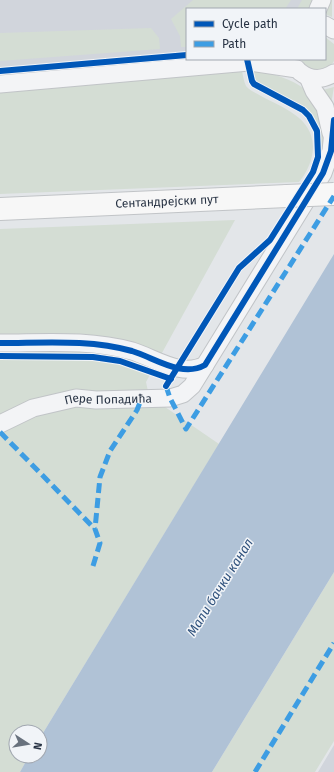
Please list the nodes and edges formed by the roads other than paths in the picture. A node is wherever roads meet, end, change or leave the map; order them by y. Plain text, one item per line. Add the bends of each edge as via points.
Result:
1 (252, 60) edge
2 (299, 68) edge
3 (334, 73) edge
4 (0, 84) edge
5 (333, 127) edge
6 (334, 194) edge
7 (0, 209) edge
8 (0, 343) edge
9 (204, 365) junction
10 (0, 424) edge

1 - 2 street
1 - 4 street
2 - 3 street via 322,78
2 - 5 street via 325,107
5 - 9 street, Пере Попадића via 331,151 323,172
6 - 7 main road, Сентандрејски пут, bridge
8 - 9 street via 87,343 148,356 178,368 196,370
9 - 10 street, Пере Попадића via 192,386 183,394 170,398 76,398 33,408

